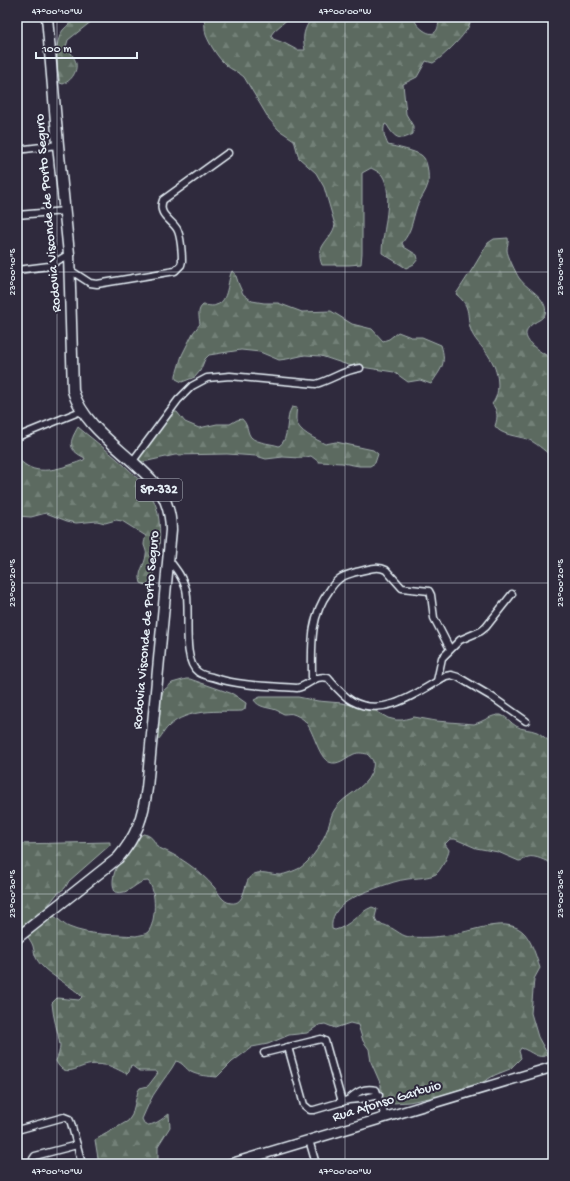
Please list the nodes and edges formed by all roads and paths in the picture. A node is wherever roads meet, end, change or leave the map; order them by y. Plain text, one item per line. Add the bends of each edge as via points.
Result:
1 (47, 17) edge
2 (58, 145) junction
3 (17, 150) edge
4 (228, 152) dead end
5 (65, 211) junction
6 (17, 215) edge
7 (69, 254) junction
8 (17, 270) edge
9 (70, 270) junction
10 (360, 368) dead end
11 (81, 411) junction
12 (17, 437) edge
13 (132, 462) junction
14 (169, 560) junction
15 (512, 594) dead end
16 (450, 649) junction
17 (312, 680) junction
18 (437, 681) junction
19 (526, 721) dead end
20 (17, 938) edge
21 (288, 1047) junction
22 (264, 1053) dead end
23 (553, 1067) edge
24 (345, 1101) junction
25 (385, 1117) junction
26 (17, 1130) edge
27 (309, 1140) junction
28 (77, 1145) junction
29 (34, 1164) edge
30 (82, 1164) edge
31 (230, 1164) edge
32 (316, 1164) edge

1 - 2 main road, Rodovia Visconde de Porto Seguro / SP-332
2 - 3 street
2 - 5 main road, Rodovia Visconde de Porto Seguro / SP-332
4 - 9 street via 161,204 166,218 179,234 182,261 175,271 97,284 90,283
5 - 6 street
5 - 7 main road, Rodovia Visconde de Porto Seguro / SP-332
7 - 8 street via 49,266
7 - 9 main road, Rodovia Visconde de Porto Seguro / SP-332
9 - 11 main road, Rodovia Visconde de Porto Seguro / SP-332 via 72,383
10 - 13 street via 348,370 328,381 316,384 230,376 207,378 192,386 178,400
11 - 12 street
11 - 13 main road, Rodovia Visconde de Porto Seguro / SP-332
13 - 14 main road, Rodovia Visconde de Porto Seguro / SP-332 via 155,483 165,500 171,525
14 - 17 street via 182,578 186,590 189,656 190,662 199,673 222,681 297,688
14 - 20 main road, Rodovia Visconde de Porto Seguro / SP-332 via 147,788 137,830 118,858
15 - 16 street via 486,627 460,640
16 - 17 street via 434,618 429,591 402,588 386,570 372,568 337,580 323,599 313,630
16 - 18 street via 442,658
17 - 18 street via 328,678 352,701 374,707 389,706
18 - 19 street via 450,675 458,676
21 - 22 street
21 - 24 street via 321,1039 325,1041
21 - 24 street via 304,1105 314,1110
23 - 25 street, Rua Afonso Garbuio
24 - 25 street via 357,1091 370,1088 376,1090
25 - 27 street, Rua Afonso Garbuio
26 - 28 street via 64,1117 71,1122
27 - 31 street, Rua Afonso Garbuio
27 - 32 street
28 - 29 street via 35,1156
28 - 30 street

